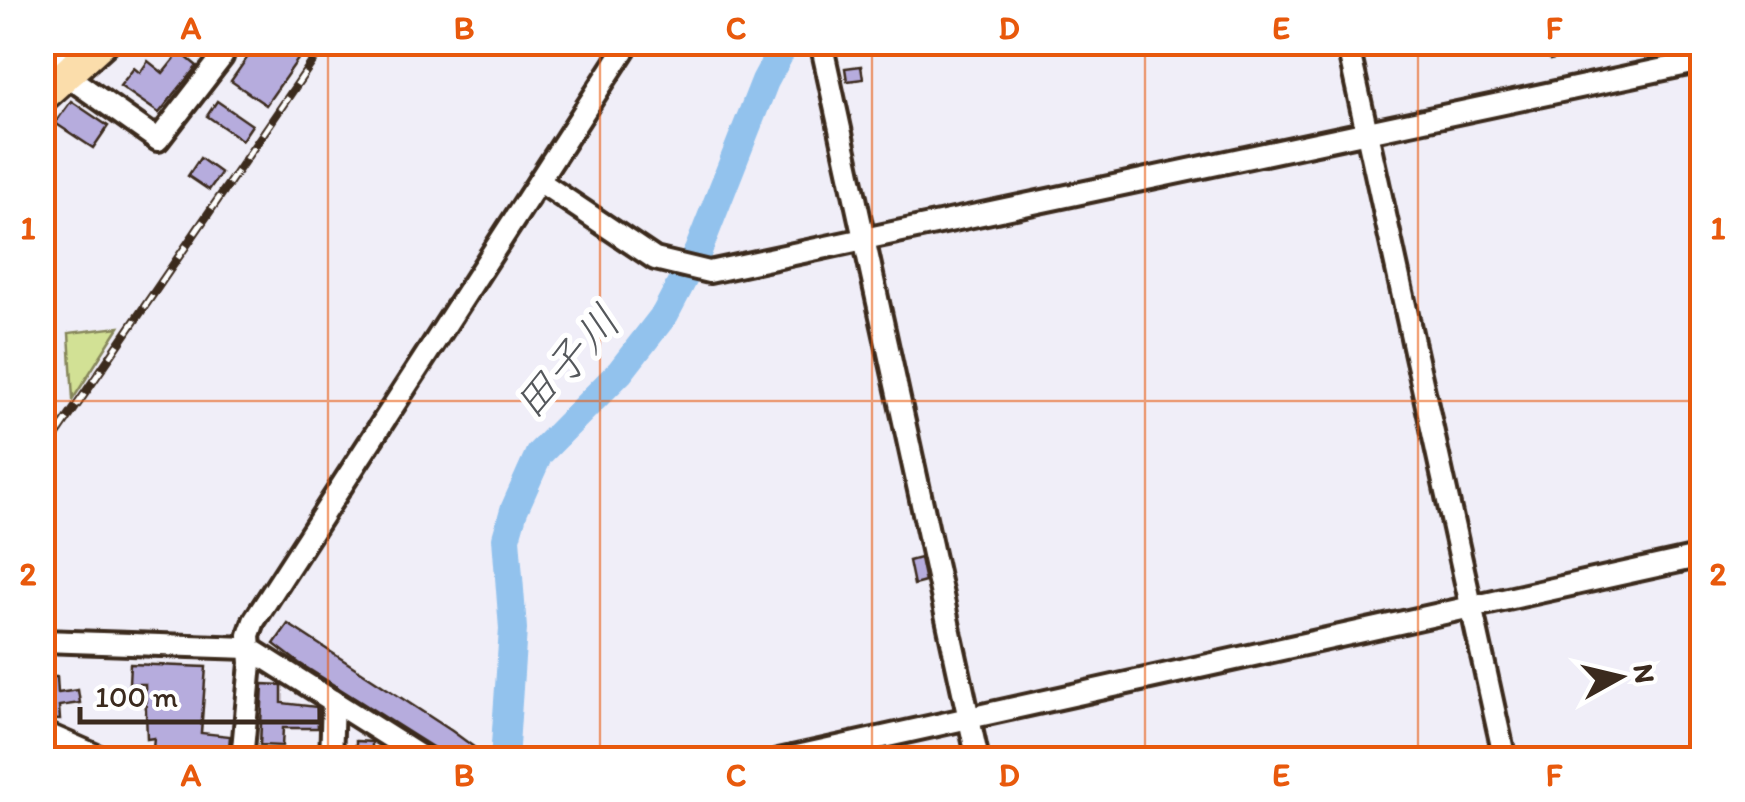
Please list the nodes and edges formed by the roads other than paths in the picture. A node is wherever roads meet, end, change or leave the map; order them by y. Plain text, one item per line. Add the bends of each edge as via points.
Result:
1 (68, 42) edge
2 (102, 42) edge
3 (222, 42) edge
4 (628, 42) edge
5 (821, 42) edge
6 (1347, 42) edge
7 (1702, 61) edge
8 (66, 75) junction
9 (42, 96) edge
10 (1366, 132) junction
11 (539, 181) junction
12 (864, 242) junction
13 (1702, 556) edge
14 (1472, 606) junction
15 (42, 641) edge
16 (249, 648) junction
17 (332, 701) junction
18 (969, 715) junction
19 (42, 736) edge
20 (97, 760) edge
21 (242, 760) edge
22 (331, 760) edge
23 (426, 760) edge
24 (779, 760) edge
25 (978, 760) edge
26 (1504, 760) edge

1 - 8 street via 61,65
2 - 8 main road
3 - 8 street via 222,57 158,140
4 - 11 street
5 - 12 street
6 - 10 street
7 - 10 street
8 - 9 main road
10 - 12 street
10 - 14 street
11 - 12 street via 668,265 704,271
11 - 16 street via 254,622
12 - 18 street
13 - 14 street
14 - 18 street
14 - 26 street
15 - 16 street
16 - 17 street
16 - 21 street
17 - 22 street
17 - 23 street
18 - 24 street
18 - 25 street
19 - 20 street

